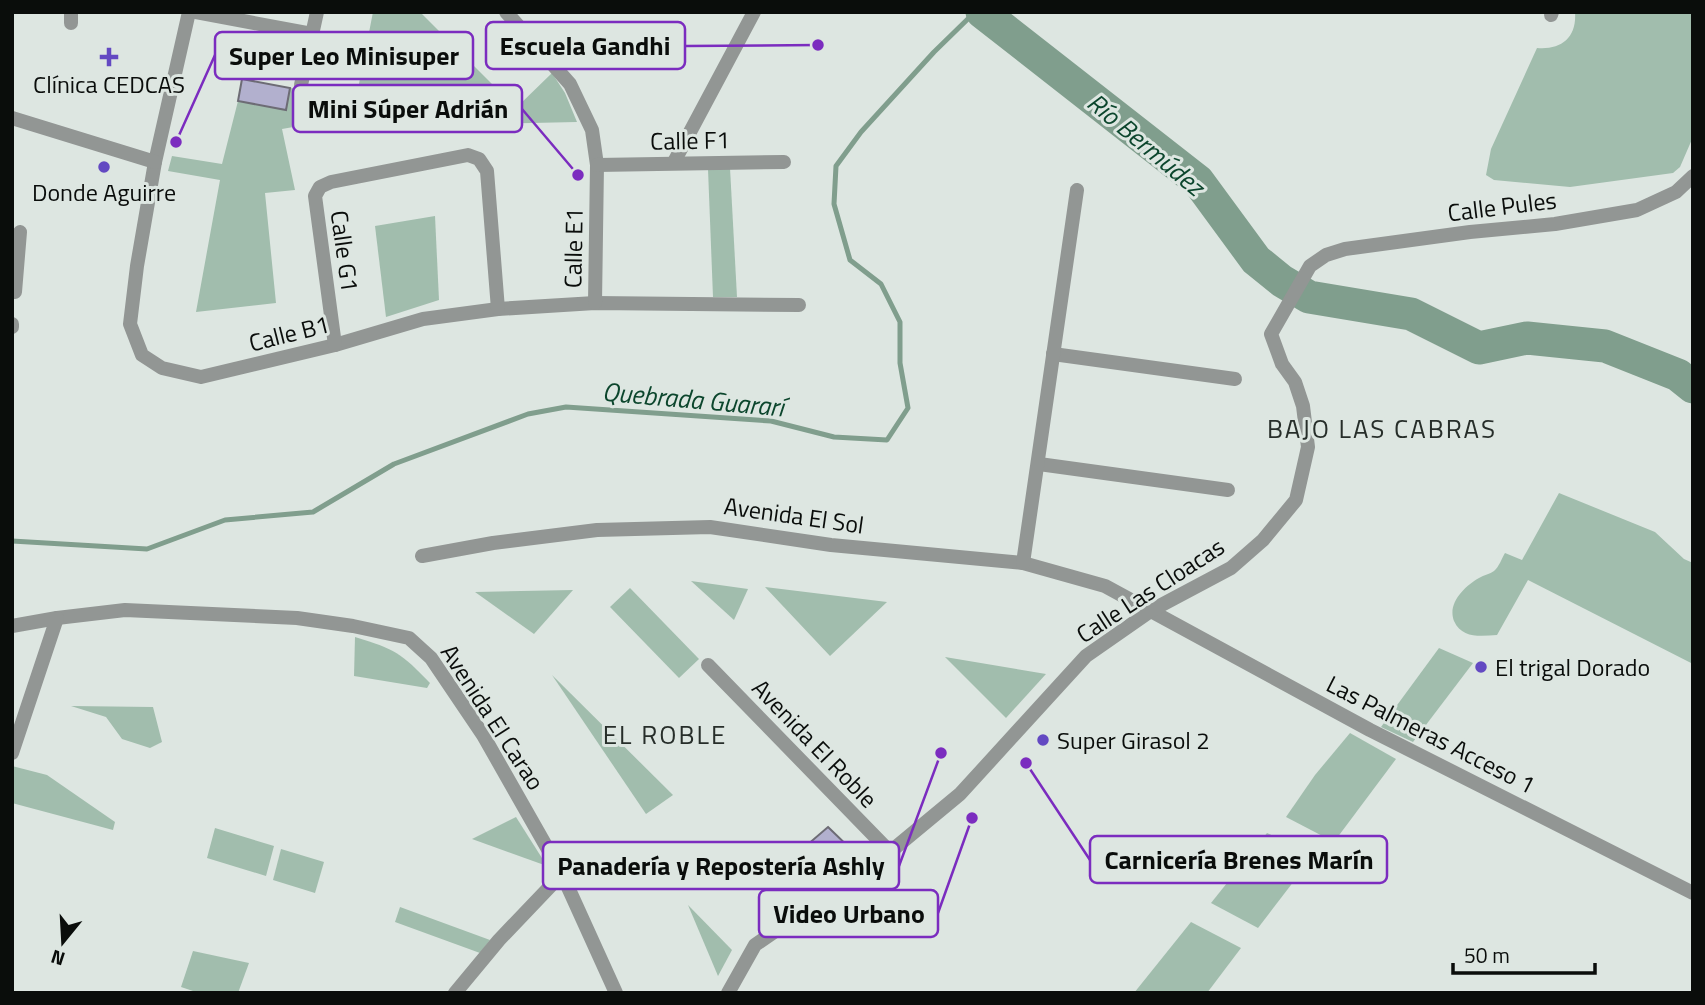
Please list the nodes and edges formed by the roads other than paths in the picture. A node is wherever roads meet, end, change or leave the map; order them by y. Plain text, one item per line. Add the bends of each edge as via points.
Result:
1 (189, 12) edge
2 (196, 12) edge
3 (317, 12) edge
4 (506, 12) edge
5 (754, 12) edge
6 (312, 34) junction
7 (301, 85) dead end
8 (12, 118) edge
9 (155, 162) junction
10 (674, 162) junction
11 (783, 162) dead end
12 (597, 164) junction
13 (1693, 176) edge
14 (1076, 190) dead end
15 (20, 232) dead end
16 (15, 260) edge
17 (15, 292) dead end
18 (595, 303) junction
19 (799, 305) dead end
20 (498, 309) junction
21 (335, 345) junction
22 (1276, 350) joint
23 (1053, 354) junction
24 (1235, 379) dead end
25 (1039, 464) junction
26 (1228, 490) dead end
27 (422, 556) dead end
28 (1023, 563) junction
29 (1152, 610) junction
30 (57, 618) junction
31 (12, 626) edge
32 (708, 665) dead end
33 (12, 753) edge
34 (890, 852) junction
35 (562, 874) junction
36 (1693, 893) edge
37 (455, 993) edge
38 (615, 993) edge
39 (728, 993) edge

1 - 9 street, Calle B1
2 - 6 street
3 - 6 street
4 - 12 street, Calle E1 via 570,84 592,130
5 - 10 street
6 - 7 street
8 - 9 street
9 - 21 street, Calle B1 via 130,324 142,355 162,368 201,377
10 - 11 street, Calle F1
10 - 12 street, Calle F1
12 - 18 street, Calle E1
13 - 22 street, Calle Pules via 1676,192 1637,211 1345,249 1326,256 1310,266 1271,334
14 - 23 street
15 - 16 street
16 - 17 street
18 - 19 street, Calle B1
18 - 20 street, Calle B1
20 - 21 street, Calle B1 via 424,319
20 - 21 street, Calle G1 via 487,171 479,159 468,155 331,183 320,187 315,196
22 - 29 street, Calle Las Cloacas via 1303,406 1308,447 1296,500 1263,540 1231,568
23 - 24 street
23 - 25 street
25 - 26 street
25 - 28 street
27 - 28 street, Avenida El Sol via 597,530 710,527 831,545
28 - 29 street, Avenida El Sol via 1105,586
29 - 34 street, Calle Las Cloacas via 1086,656 960,794
29 - 36 street, Las Palmeras Acceso 1 via 1370,730
30 - 31 street, Avenida El Carao
30 - 33 street
30 - 35 street, Avenida El Carao via 125,610 297,618 409,638 431,658 483,735
32 - 34 street, Avenida El Roble
34 - 39 street, Calle Las Cloacas via 755,946
35 - 37 street
35 - 38 street, Avenida El Carao

